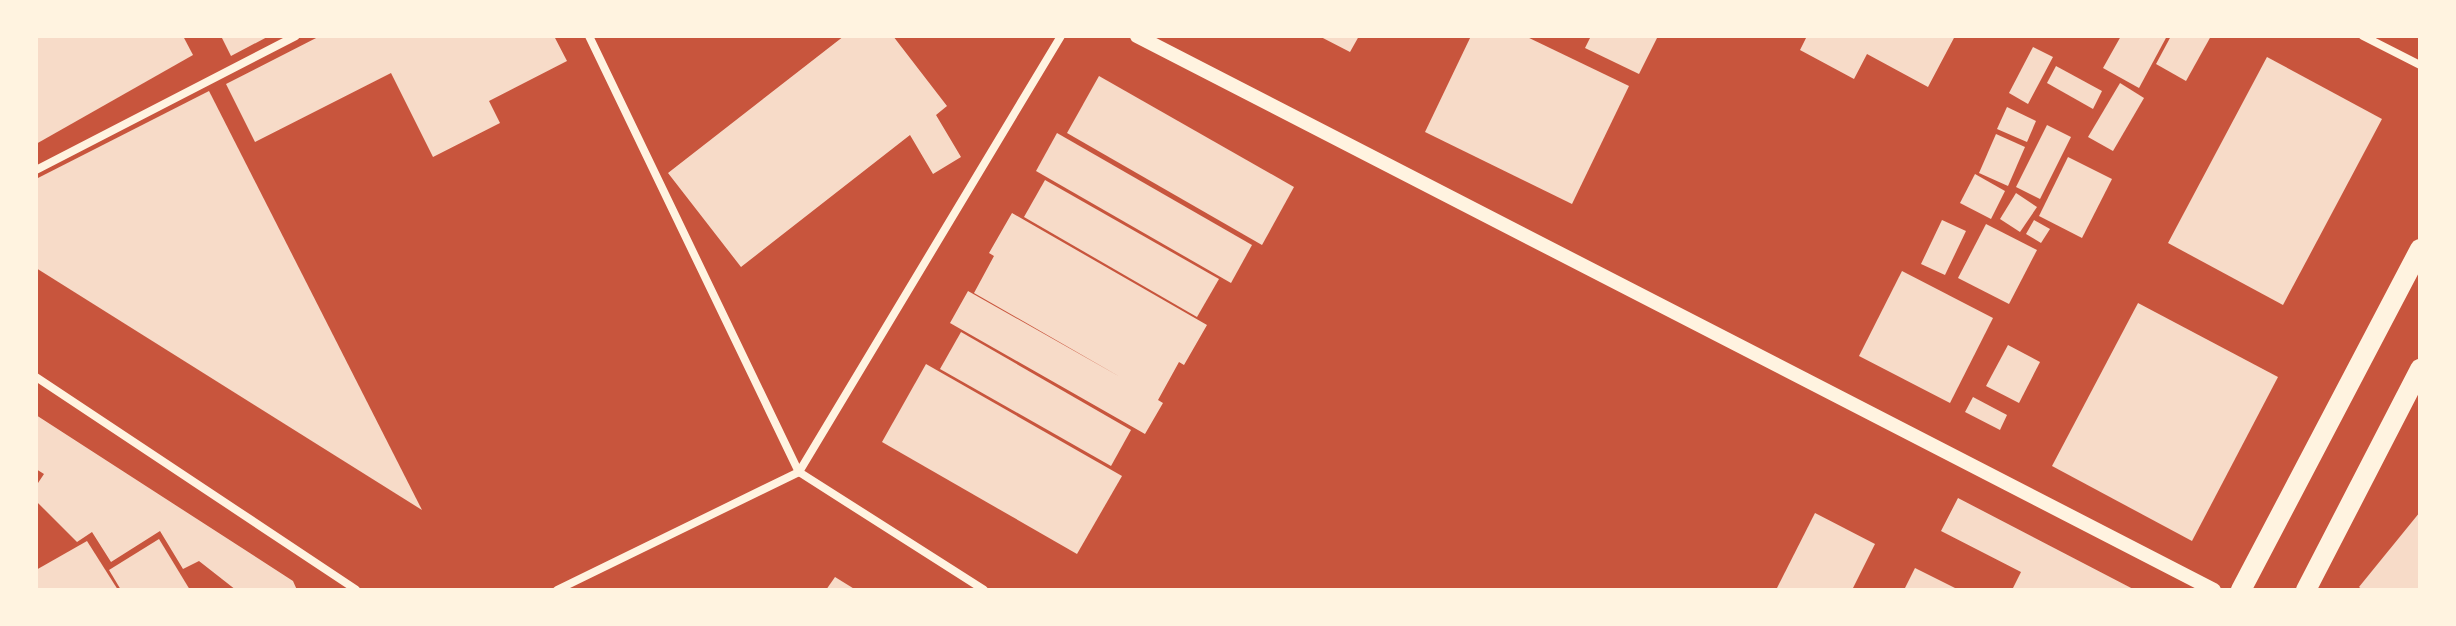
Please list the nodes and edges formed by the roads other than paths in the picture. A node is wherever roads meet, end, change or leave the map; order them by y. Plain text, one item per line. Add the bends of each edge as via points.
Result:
1 (296, 36) edge
2 (589, 36) edge
3 (1061, 36) edge
4 (1137, 36) edge
5 (2363, 36) edge
6 (2420, 65) edge
7 (36, 170) edge
8 (2420, 249) edge
9 (2420, 369) edge
10 (36, 377) edge
11 (799, 472) junction
12 (356, 590) edge
13 (557, 590) edge
14 (984, 590) edge
15 (2214, 590) edge
16 (2241, 590) edge
17 (2306, 590) edge

1 - 7 street
2 - 11 street
3 - 11 street
4 - 15 street
5 - 6 street
8 - 16 main road
9 - 17 main road
10 - 12 street
11 - 13 street
11 - 14 street

